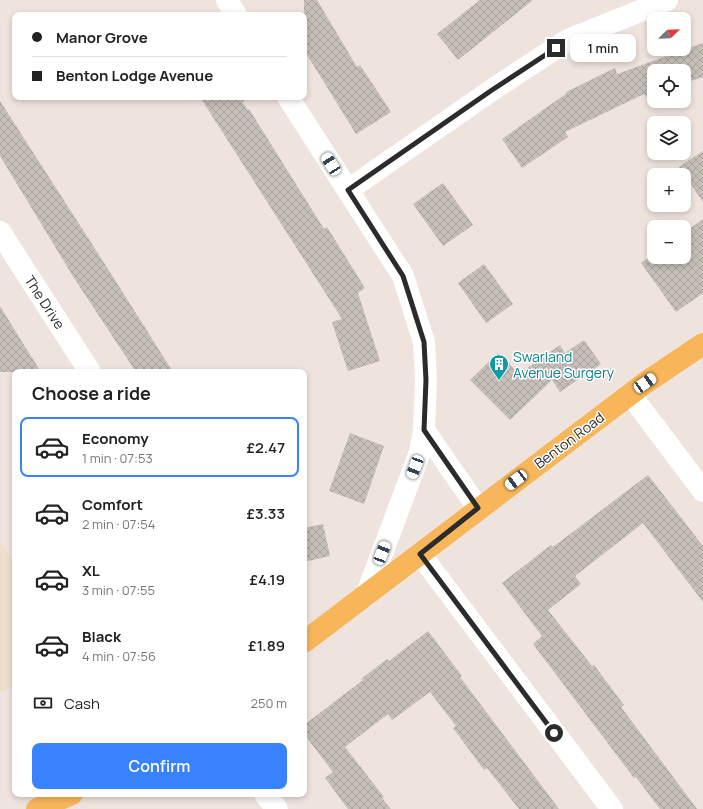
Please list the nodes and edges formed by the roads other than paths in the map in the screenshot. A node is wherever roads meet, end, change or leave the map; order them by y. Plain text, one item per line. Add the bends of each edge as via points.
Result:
1 (227, 0) edge
2 (667, 0) edge
3 (234, 12) edge
4 (290, 100) edge
5 (348, 190) junction
6 (0, 232) edge
7 (703, 344) edge
8 (88, 369) edge
9 (630, 394) junction
10 (424, 430) junction
11 (703, 491) edge
12 (478, 508) junction
13 (420, 554) junction
14 (366, 596) junction
15 (307, 640) edge
16 (65, 797) edge
17 (86, 797) edge
18 (267, 797) edge
19 (37, 809) edge
20 (76, 809) edge
21 (277, 809) edge
22 (612, 809) edge

1 - 3 street
2 - 5 street via 568,40
4 - 5 street
5 - 10 street via 403,276 424,342
6 - 8 street, The Drive
7 - 9 main road, Benton Road
9 - 11 street
9 - 12 main road, Benton Road
10 - 12 street
10 - 14 street via 420,452
12 - 13 main road, Benton Road
13 - 14 main road, Benton Road
13 - 22 street
14 - 15 main road, Benton Road
16 - 19 main road
17 - 20 main road
18 - 21 street

